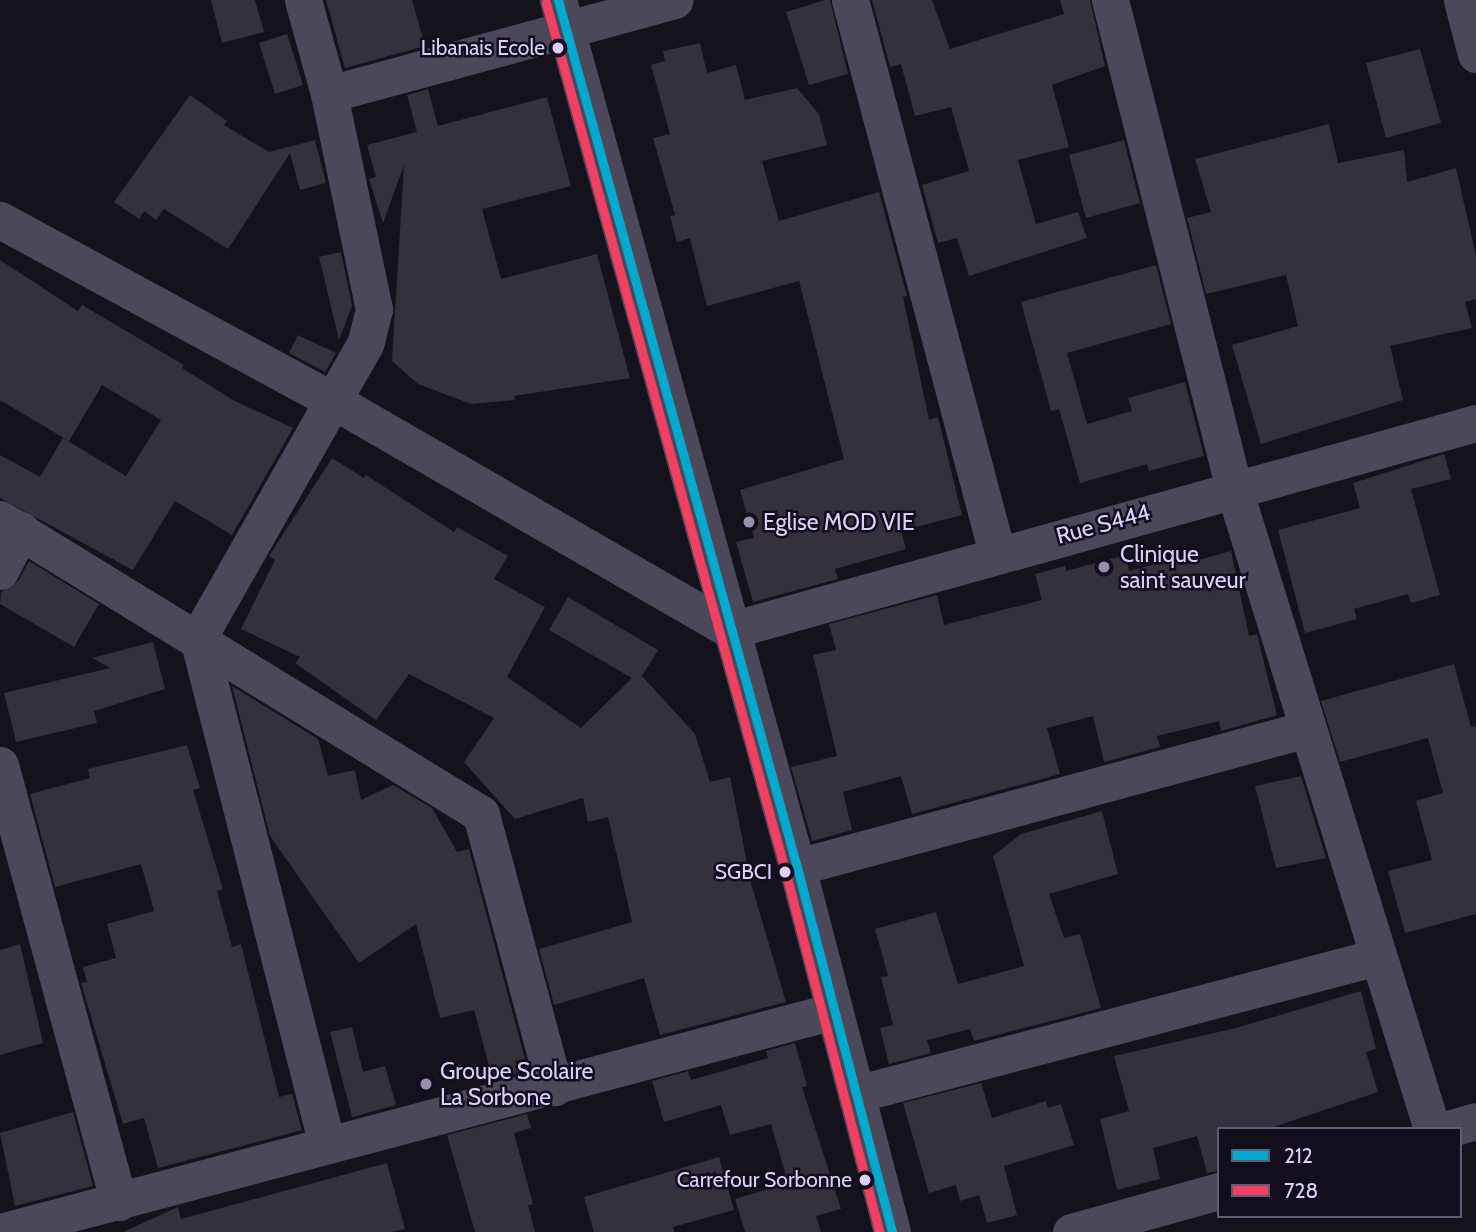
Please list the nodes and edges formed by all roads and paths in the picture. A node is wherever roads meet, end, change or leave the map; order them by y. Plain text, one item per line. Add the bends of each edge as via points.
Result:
1 (303, 0) edge
2 (674, 0) edge
3 (850, 0) edge
4 (1110, 0) edge
5 (1462, 0) edge
6 (562, 15) edge
7 (1476, 54) edge
8 (329, 94) junction
9 (0, 220) edge
10 (332, 400) junction
11 (1476, 423) edge
12 (1234, 489) junction
13 (11, 524) edge
14 (997, 553) junction
15 (0, 571) edge
16 (731, 630) junction
17 (198, 638) junction
18 (1307, 729) junction
19 (0, 765) edge
20 (797, 867) junction
21 (1377, 957) junction
22 (834, 1010) junction
23 (554, 1087) junction
24 (856, 1094) junction
25 (1476, 1121) edge
26 (1431, 1127) edge
27 (1455, 1127) edge
28 (327, 1145) junction
29 (1217, 1193) edge
30 (118, 1202) junction
31 (0, 1232) edge
32 (892, 1232) edge
33 (1071, 1232) edge

1 - 8 street
2 - 6 street
3 - 14 street
4 - 12 street
5 - 7 street
6 - 8 street
6 - 16 street
8 - 10 street via 374,309 365,344
9 - 10 street
10 - 16 street
10 - 17 street
11 - 12 street, Rue S444
12 - 14 street, Rue S444
12 - 18 street
13 - 15 street
13 - 17 street
14 - 16 street, Rue S444
16 - 20 street
17 - 23 street via 481,814
17 - 28 street
18 - 20 street
18 - 21 street
19 - 30 street
20 - 22 street
21 - 24 street
21 - 26 street
22 - 23 street
22 - 24 street
23 - 28 street
24 - 32 street
25 - 27 street
28 - 30 street
29 - 33 street
30 - 31 street

